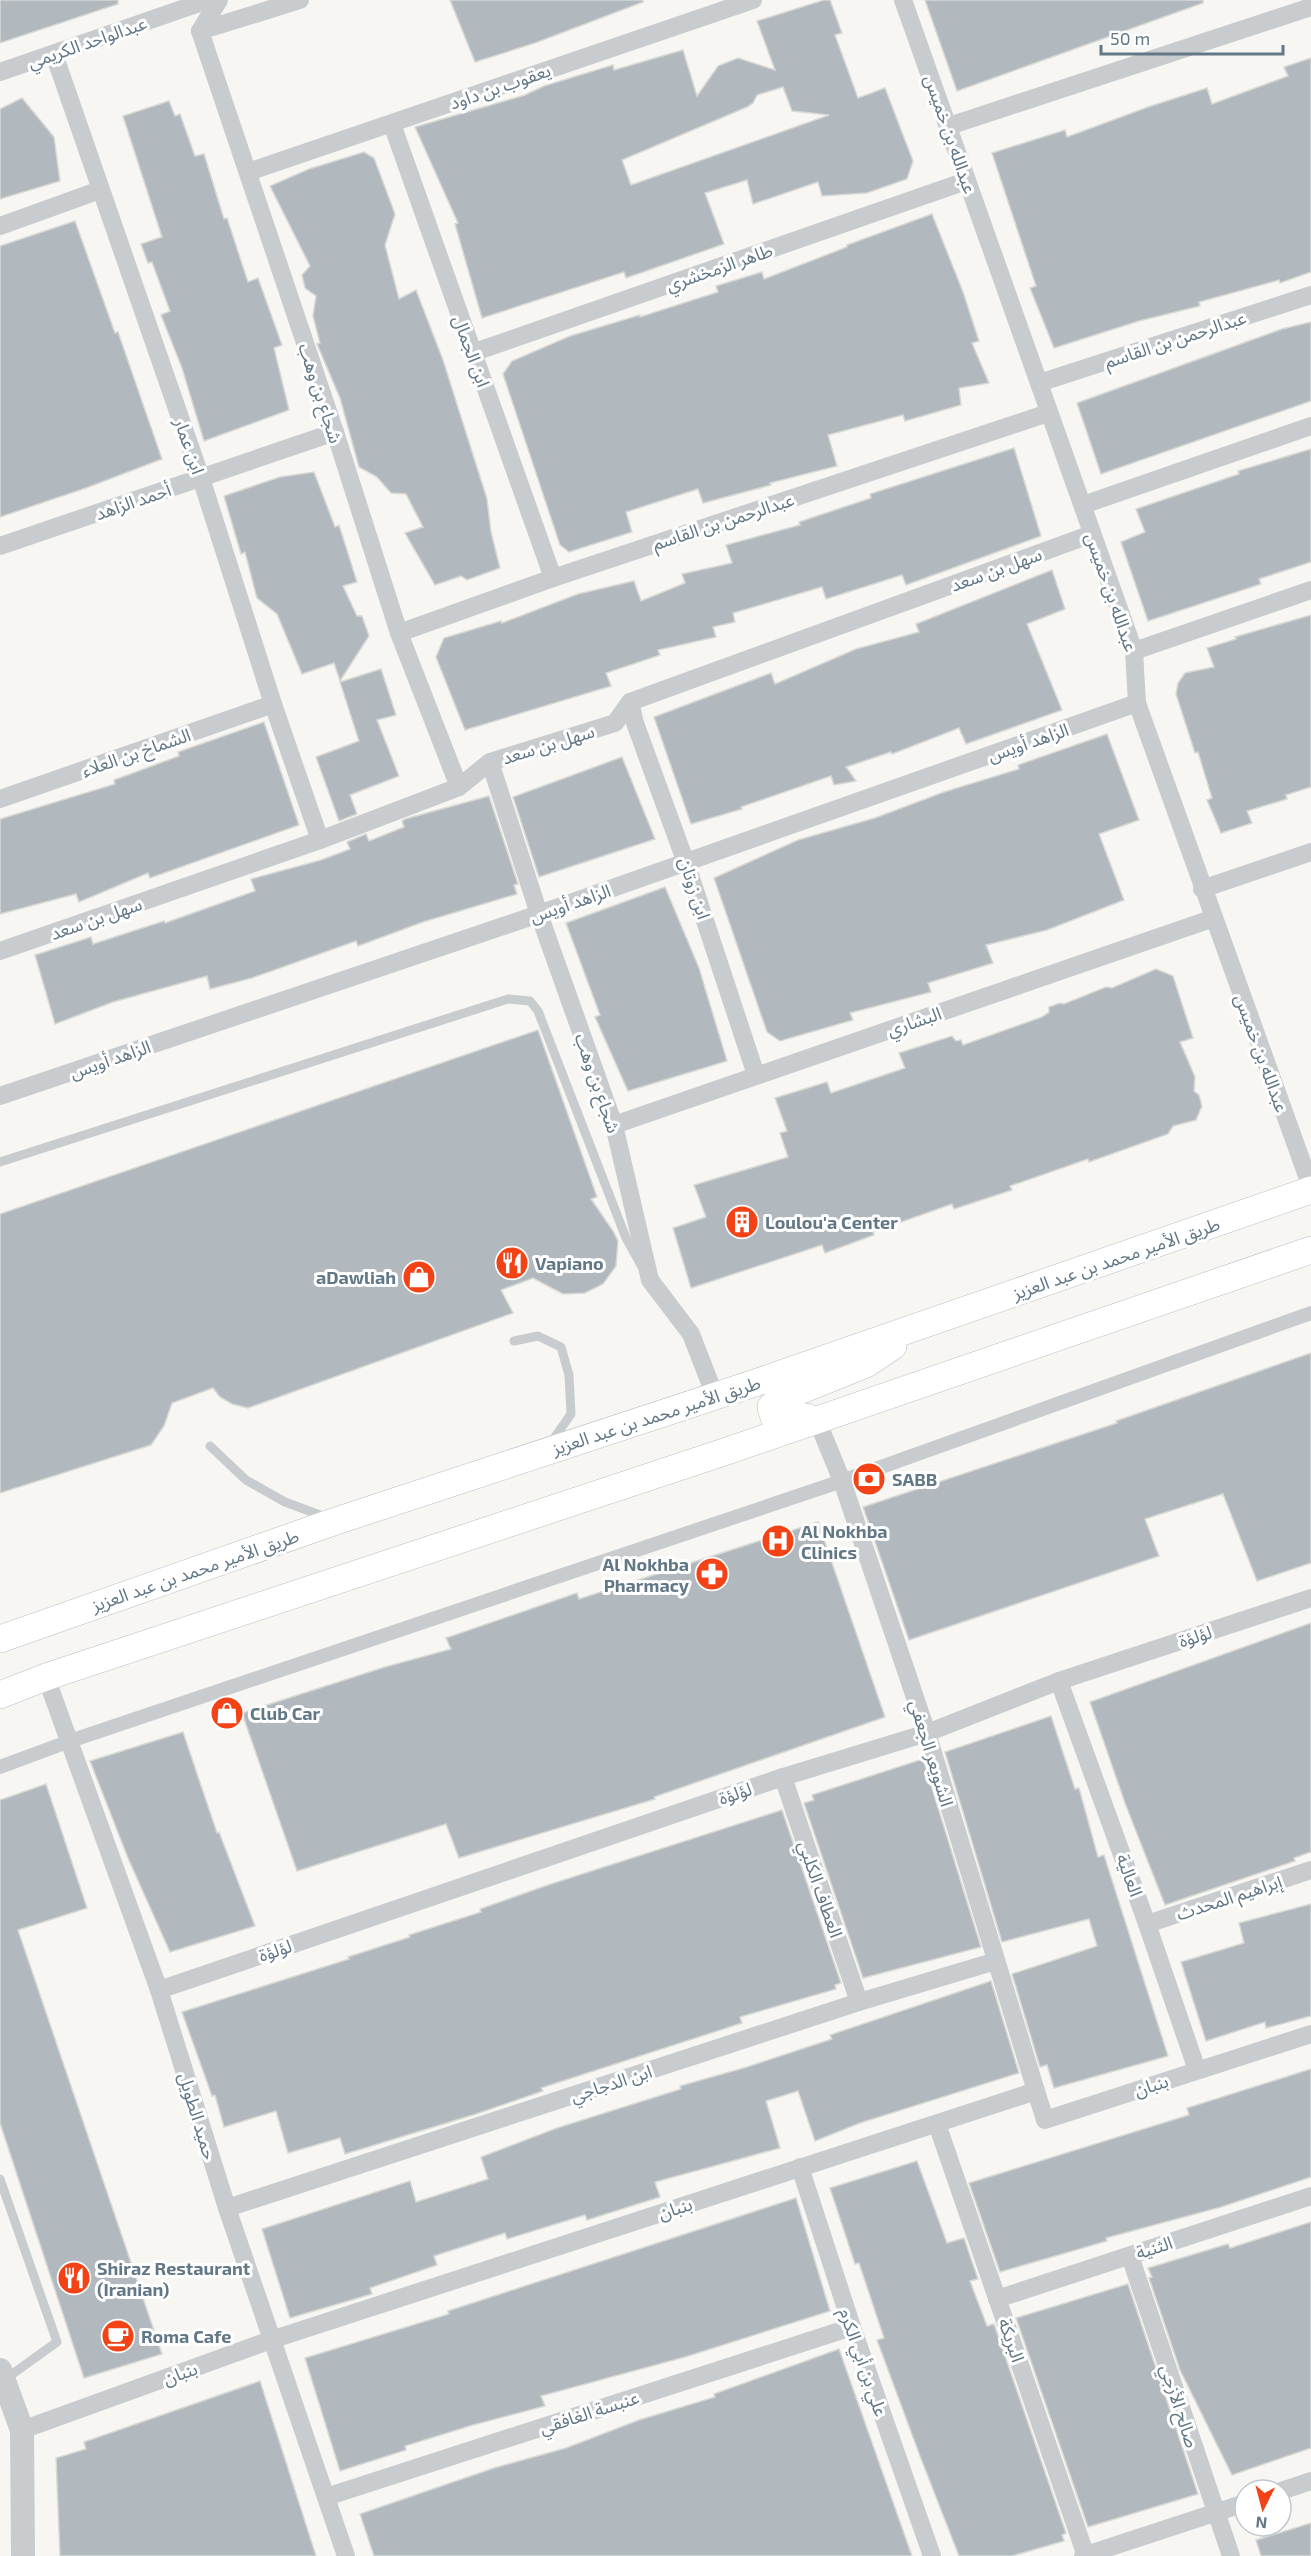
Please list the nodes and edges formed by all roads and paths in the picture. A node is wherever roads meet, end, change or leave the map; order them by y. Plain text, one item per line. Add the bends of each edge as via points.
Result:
1 (208, 0) edge
2 (219, 0) edge
3 (300, 0) edge
4 (753, 0) edge
5 (903, 0) edge
6 (1289, 7) edge
7 (1311, 7) edge
8 (200, 31) junction
9 (54, 54) junction
10 (0, 72) edge
11 (392, 124) junction
12 (949, 126) junction
13 (248, 172) junction
14 (966, 181) junction
15 (100, 190) junction
16 (0, 226) edge
17 (1311, 294) edge
18 (472, 353) junction
19 (1040, 383) junction
20 (1048, 413) junction
21 (1311, 426) edge
22 (335, 432) junction
23 (201, 478) junction
24 (1083, 505) junction
25 (1092, 534) junction
26 (0, 546) edge
27 (553, 578) junction
28 (1311, 590) edge
29 (399, 633) junction
30 (1134, 651) junction
31 (630, 702) junction
32 (1137, 703) junction
33 (273, 704) junction
34 (490, 762) junction
35 (459, 787) junction
36 (0, 799) edge
37 (320, 840) junction
38 (1311, 852) edge
39 (686, 862) junction
40 (1203, 889) junction
41 (539, 914) junction
42 (1214, 918) junction
43 (0, 951) edge
44 (756, 1075) junction
45 (0, 1096) edge
46 (614, 1125) junction
47 (0, 1162) edge
48 (1311, 1188) edge
49 (1311, 1250) edge
50 (650, 1280) junction
51 (1311, 1313) edge
52 (912, 1329) junction
53 (514, 1341) dead end
54 (715, 1396) junction
55 (817, 1420) junction
56 (210, 1446) dead end
57 (545, 1451) junction
58 (842, 1481) junction
59 (336, 1521) junction
60 (1311, 1598) edge
61 (0, 1639) edge
62 (46, 1677) junction
63 (1059, 1681) junction
64 (0, 1695) edge
65 (927, 1733) junction
66 (70, 1741) junction
67 (0, 1767) edge
68 (783, 1777) junction
69 (1311, 1870) edge
70 (1147, 1924) junction
71 (996, 1961) junction
72 (159, 1990) junction
73 (859, 2002) junction
74 (1311, 2034) edge
75 (1197, 2070) junction
76 (1036, 2091) junction
77 (938, 2124) junction
78 (800, 2167) junction
79 (0, 2179) edge
80 (1311, 2196) edge
81 (227, 2208) junction
82 (1130, 2256) junction
83 (998, 2299) junction
84 (852, 2327) junction
85 (271, 2340) junction
86 (2, 2375) edge
87 (22, 2430) junction
88 (1311, 2481) edge
89 (1293, 2487) edge
90 (326, 2497) junction
91 (1233, 2507) edge
92 (1216, 2513) junction
93 (23, 2556) edge
94 (346, 2556) edge
95 (932, 2556) edge
96 (1085, 2556) edge
97 (1231, 2556) edge

1 - 9 street, عبدالواحد الكريمي
2 - 8 street
3 - 8 street
4 - 11 street, يعقوب بن داود
5 - 12 street, عبدالله بن خميس
6 - 7 street
6 - 12 street
8 - 13 street, شجاع بن وهب
9 - 10 street, عبدالواحد الكريمي
9 - 15 street, ابن عمار
11 - 13 street, يعقوب بن داود
11 - 18 street, ابن الجمال
12 - 14 street, عبدالله بن خميس
13 - 22 street, شجاع بن وهب
14 - 18 street, طاهر الزمخشري
14 - 19 street, عبدالله بن خميس
15 - 16 street
15 - 23 street, ابن عمار
17 - 19 street, عبدالرحمن بن القاسم
18 - 27 street, ابن الجمال
19 - 20 street, عبدالله بن خميس
20 - 24 street, عبدالله بن خميس
20 - 27 street, عبدالرحمن بن القاسم
21 - 24 street
22 - 23 street, أحمد الزاهد
22 - 29 street, شجاع بن وهب
23 - 26 street, أحمد الزاهد
23 - 33 street, ابن عمار
24 - 25 street, عبدالله بن خميس
25 - 30 street, عبدالله بن خميس
25 - 31 street, سهل بن سعد
27 - 29 street, عبدالرحمن بن القاسم
28 - 30 street
29 - 35 street, شجاع بن وهب
30 - 32 street, عبدالله بن خميس
31 - 34 street, سهل بن سعد via 615,723
31 - 39 street, ابن زوتان
32 - 39 street, الزاهد أويس
32 - 40 street, عبدالله بن خميس
33 - 36 street, الشماخ بن العلاء
33 - 37 street, ابن عمار
34 - 35 street, سهل بن سعد
34 - 41 street, شجاع بن وهب
35 - 37 street, سهل بن سعد
37 - 43 street, سهل بن سعد
38 - 40 street
39 - 41 street, الزاهد أويس
39 - 44 street, ابن زوتان
40 - 42 street, عبدالله بن خميس
41 - 45 street, الزاهد أويس
41 - 46 street, شجاع بن وهب
42 - 44 street, البشاري
42 - 48 street, عبدالله بن خميس
44 - 46 street, البشاري
46 - 50 street, شجاع بن وهب
47 - 50 lane via 508,999 530,1001 538,1011 626,1239
48 - 52 main road, طريق الأمير محمد بن عبد العزيز
49 - 55 main road
50 - 54 street, شجاع بن وهب via 691,1334
51 - 58 street
52 - 54 main road, طريق الأمير محمد بن عبد العزيز
52 - 55 main road via 867,1365 779,1399 771,1407 774,1417 780,1420
53 - 57 lane via 538,1336 561,1347 569,1375 571,1413
54 - 57 main road, طريق الأمير محمد بن عبد العزيز
55 - 58 street, الشويعر الجعفي
55 - 62 main road
56 - 59 lane via 246,1480 285,1502
57 - 59 main road, طريق الأمير محمد بن عبد العزيز
58 - 65 street, الشويعر الجعفي
58 - 66 street
59 - 61 main road, طريق الأمير محمد بن عبد العزيز
60 - 63 street, لؤلؤة
62 - 64 main road
62 - 66 street, حميد الطويل
63 - 65 street, لؤلؤة
63 - 70 street, العالية
65 - 68 street, لؤلؤة
65 - 71 street, الشويعر الجعفي
66 - 67 street
66 - 72 street, حميد الطويل
68 - 72 street, لؤلؤة
68 - 73 street, العطاف الكلبي
69 - 70 street, إبراهيم المحدث
70 - 75 street, العالية
71 - 73 street, ابن الدجاجي
71 - 76 street, الشويعر الجعفي
72 - 81 street, حميد الطويل
73 - 81 street, ابن الدجاجي
74 - 75 street, بنبان
75 - 76 street, بنبان via 1045,2120
76 - 77 street, بنبان
77 - 78 street, بنبان
77 - 83 street, البريكة
78 - 84 street, علي بن أبي الكرم
78 - 85 street, بنبان
79 - 86 lane via 57,2342
80 - 82 street, الثنية
81 - 85 street, حميد الطويل
82 - 83 street, الثنية
82 - 92 street, صالح الأزجي
83 - 96 street, البريكة
84 - 90 street, عنبسة الغافقي
84 - 95 street, علي بن أبي الكرم
85 - 87 street, بنبان
85 - 90 street, حميد الطويل
86 - 87 street
87 - 93 street
88 - 89 street
90 - 94 street, حميد الطويل
91 - 92 street
92 - 96 street
92 - 97 street, صالح الأزجي

